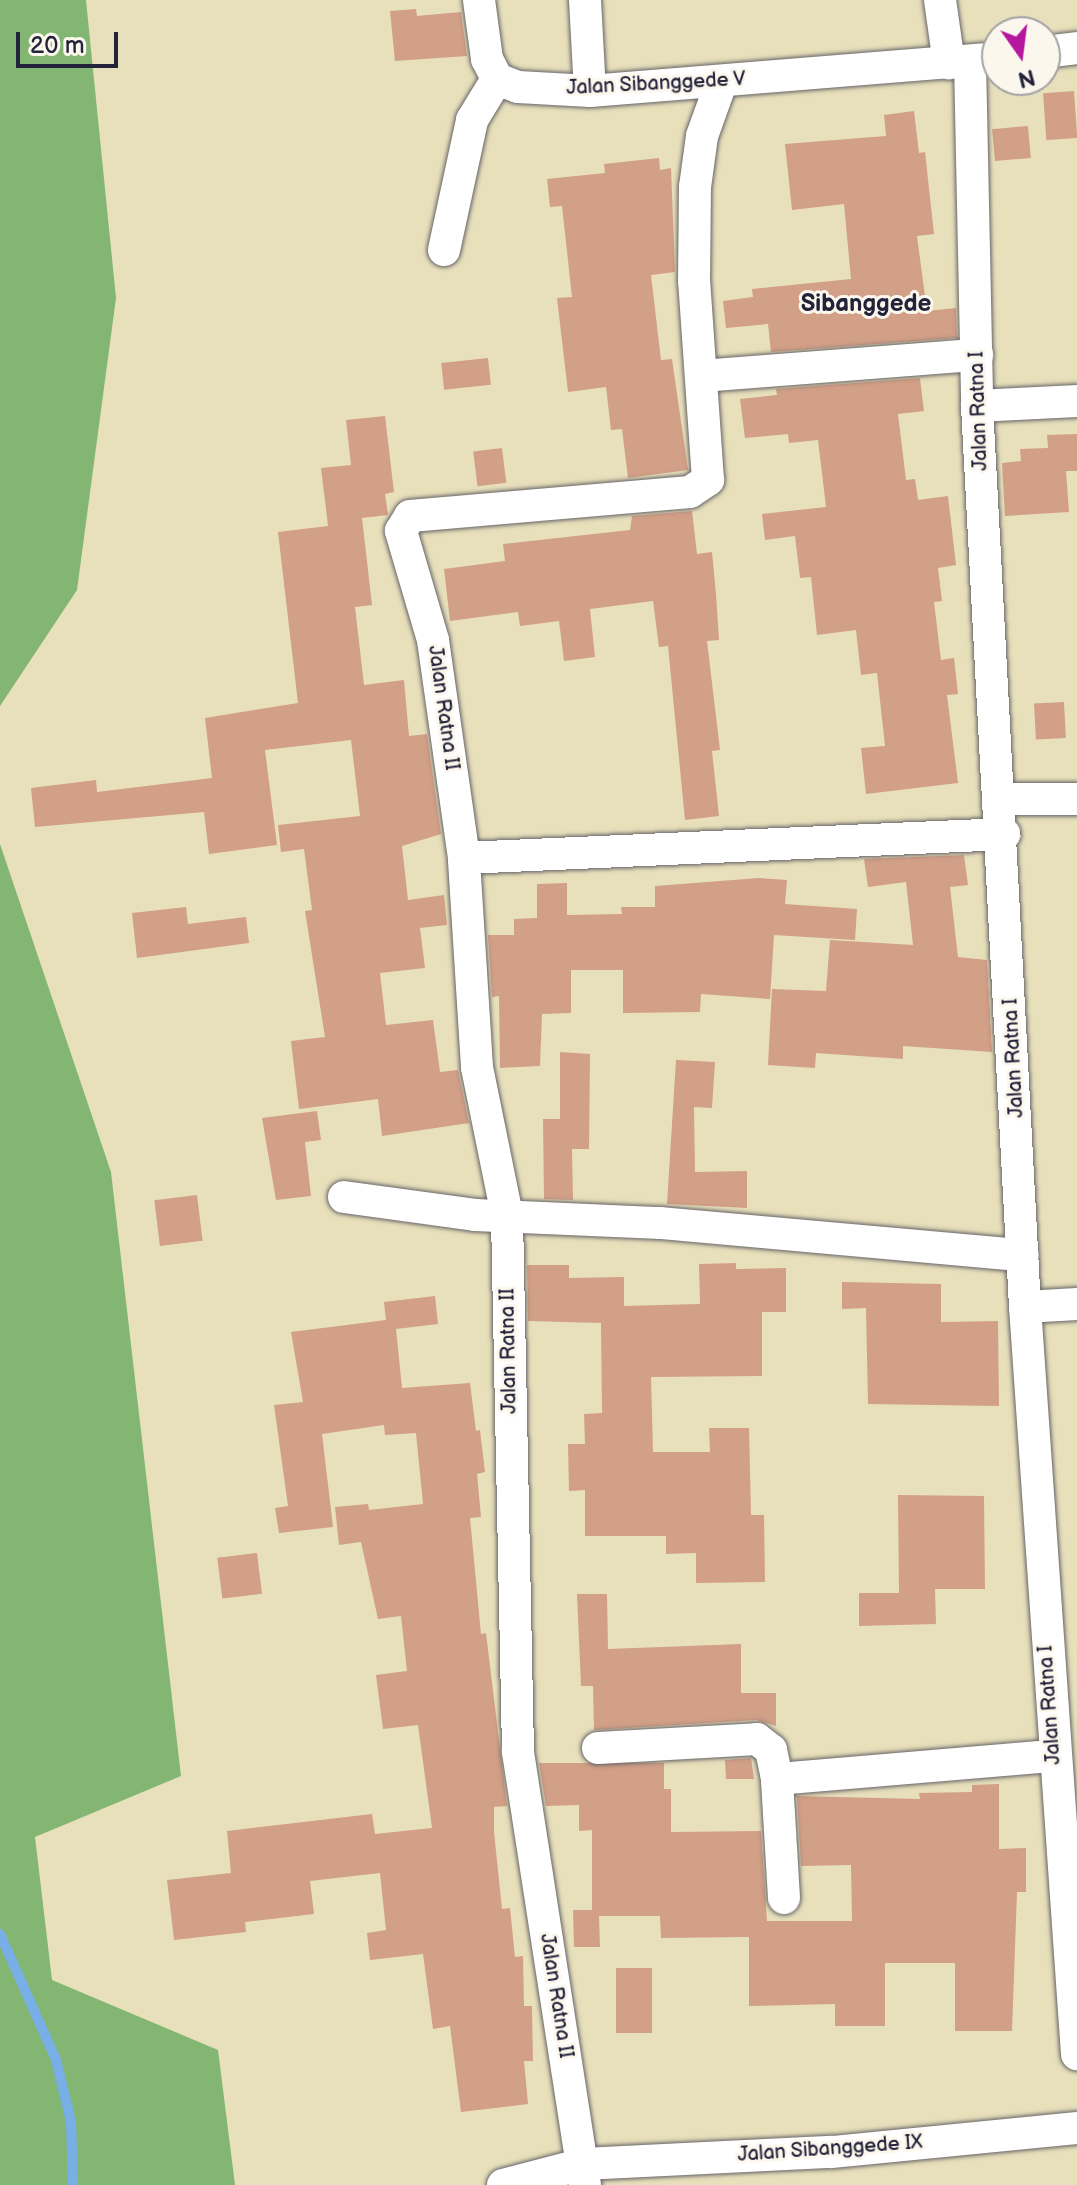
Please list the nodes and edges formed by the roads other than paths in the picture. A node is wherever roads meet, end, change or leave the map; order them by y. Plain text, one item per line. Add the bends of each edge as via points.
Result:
1 (479, 0) edge
2 (585, 0) edge
3 (940, 0) edge
4 (972, 61) edge
5 (497, 79) junction
6 (721, 83) junction
7 (590, 91) junction
8 (444, 250) dead end
9 (977, 355) junction
10 (701, 376) junction
11 (1077, 401) edge
12 (977, 406) junction
13 (1001, 799) junction
14 (1077, 799) edge
15 (1004, 834) junction
16 (464, 858) junction
17 (344, 1197) dead end
18 (507, 1215) junction
19 (1023, 1255) junction
20 (1077, 1304) edge
21 (1025, 1307) junction
22 (598, 1748) dead end
23 (1053, 1756) junction
24 (777, 1779) junction
25 (784, 1898) dead end
26 (1074, 1981) edge
27 (1077, 2054) edge
28 (1077, 2128) edge
29 (584, 2174) edge
30 (503, 2185) edge

1 - 5 street via 487,59
2 - 7 street
3 - 4 street, Jalan Ratna I
4 - 6 street, Jalan Sibanggede V
4 - 9 street, Jalan Ratna I
5 - 7 street, Jalan Sibanggede V via 518,87
5 - 8 street via 472,120
6 - 7 street, Jalan Sibanggede V
6 - 10 street via 702,136 695,187
9 - 10 street
9 - 12 street, Jalan Ratna I
10 - 16 street, Jalan Ratna II via 710,472 698,489 410,516 402,522 433,640
11 - 12 street
12 - 13 street, Jalan Ratna I
13 - 14 street
13 - 15 street, Jalan Ratna I
15 - 16 street
15 - 19 street, Jalan Ratna I
16 - 18 street, Jalan Ratna II via 477,1067
17 - 18 street
18 - 19 street
18 - 29 street, Jalan Ratna II via 518,1751
19 - 21 street, Jalan Ratna I
20 - 21 street
21 - 23 street, Jalan Ratna I
22 - 24 street via 757,1739 771,1750
23 - 24 street
23 - 26 street, Jalan Ratna I
24 - 25 street
26 - 27 street, Jalan Ratna I
28 - 29 street, Jalan Sibanggede IX
29 - 30 street, Jalan Sibanggede IX

